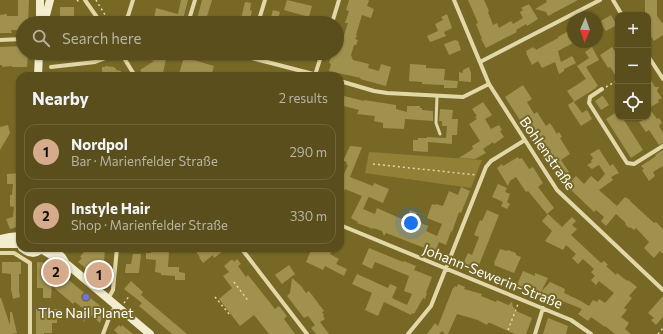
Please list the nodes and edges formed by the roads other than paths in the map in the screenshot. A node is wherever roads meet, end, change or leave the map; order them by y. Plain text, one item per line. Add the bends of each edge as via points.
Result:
1 (40, 0) edge
2 (85, 0) edge
3 (132, 0) edge
4 (195, 0) edge
5 (264, 0) edge
6 (454, 0) edge
7 (600, 0) edge
8 (613, 0) edge
9 (50, 1) edge
10 (338, 2) edge
11 (620, 12) edge
12 (40, 16) edge
13 (46, 16) edge
14 (96, 16) edge
15 (128, 16) edge
16 (190, 16) edge
17 (260, 16) edge
18 (334, 16) edge
19 (16, 39) edge
20 (0, 40) edge
21 (39, 60) edge
22 (100, 60) edge
23 (125, 60) edge
24 (266, 60) edge
25 (320, 60) edge
26 (651, 61) edge
27 (480, 62) junction
28 (51, 67) dead end
29 (38, 72) edge
30 (133, 72) edge
31 (306, 72) edge
32 (317, 72) edge
33 (663, 79) edge
34 (344, 82) edge
35 (489, 84) junction
36 (602, 90) road end
37 (437, 96) junction
38 (440, 134) dead end
39 (525, 140) junction
40 (663, 146) edge
41 (344, 227) edge
42 (16, 236) edge
43 (0, 239) edge
44 (0, 244) edge
45 (16, 244) edge
46 (27, 252) edge
47 (38, 252) edge
48 (46, 252) edge
49 (56, 252) edge
50 (117, 252) edge
51 (244, 252) edge
52 (0, 253) edge
53 (68, 265) junction
54 (446, 268) junction
55 (663, 290) edge
56 (108, 299) junction
57 (120, 305) junction
58 (543, 308) junction
59 (30, 334) edge
60 (103, 334) edge
61 (150, 334) edge
62 (307, 334) edge
63 (408, 334) edge
64 (535, 334) edge
65 (591, 334) edge

1 - 12 street
2 - 14 street
3 - 15 street
4 - 16 street
5 - 17 street
6 - 27 street, Bohlenstraße
7 - 27 street
8 - 11 street
9 - 13 street
10 - 18 street
19 - 20 street
21 - 29 street
22 - 28 street
23 - 30 street
24 - 31 street
25 - 32 street
26 - 33 street
27 - 35 street, Bohlenstraße
34 - 37 street via 387,93
35 - 37 street via 463,97
35 - 39 street, Bohlenstraße
36 - 40 street via 590,98 589,103 628,163 634,164
37 - 38 lane via 436,123
39 - 54 street via 491,161 486,167
39 - 55 street, Bohlenstraße via 557,190
41 - 54 street, Johann-Sewerin-Straße
42 - 43 street
44 - 45 street
46 - 47 street
48 - 53 street
49 - 53 street
50 - 56 street via 113,290
51 - 62 street
52 - 59 street via 14,253 30,263
53 - 56 street
54 - 58 street, Johann-Sewerin-Straße
54 - 63 street via 431,306
56 - 57 street
57 - 60 street via 111,313
57 - 61 street
58 - 64 street
58 - 65 street, Johann-Sewerin-Straße via 571,320

